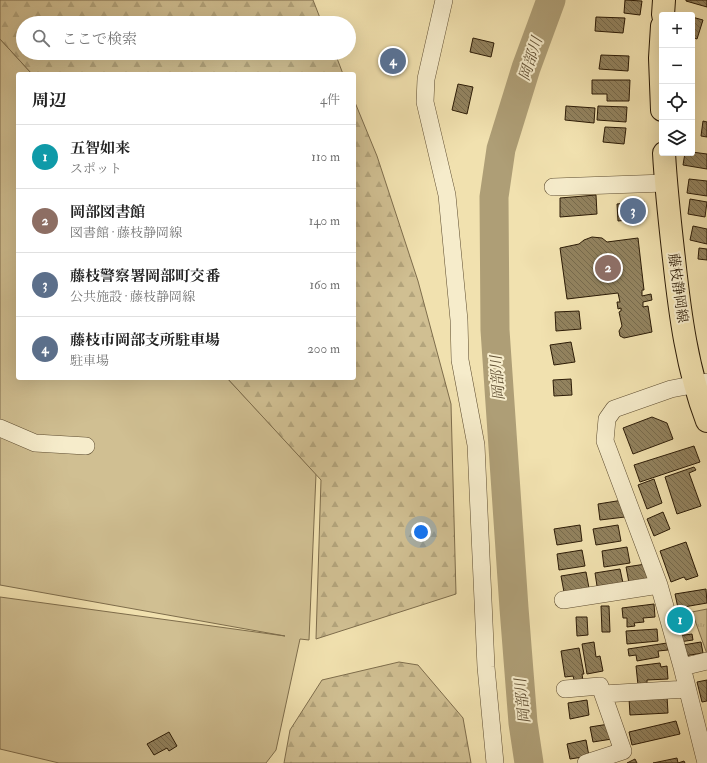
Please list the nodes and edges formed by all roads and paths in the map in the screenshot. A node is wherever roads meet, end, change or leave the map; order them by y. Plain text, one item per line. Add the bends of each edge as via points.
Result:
1 (444, 0) edge
2 (664, 0) edge
3 (663, 12) edge
4 (661, 48) edge
5 (661, 84) edge
6 (664, 156) edge
7 (665, 183) junction
8 (553, 187) dead end
9 (700, 383) edge
10 (707, 420) edge
11 (0, 428) edge
12 (86, 446) dead end
13 (659, 585) junction
14 (563, 600) dead end
15 (707, 661) edge
16 (682, 666) junction
17 (565, 689) dead end
18 (687, 689) junction
19 (603, 694) junction
20 (604, 761) edge
21 (495, 763) edge
22 (586, 763) edge
23 (706, 763) edge

1 - 21 street via 426,79 425,102 447,195 459,320 460,360 476,445 486,666
2 - 3 main road
4 - 5 main road
6 - 7 main road, 藤枝静岡線
7 - 8 street
7 - 9 main road, 藤枝静岡線 via 678,297
9 - 10 main road, 藤枝静岡線
9 - 13 street via 614,409 607,419 605,441
11 - 12 street via 35,443
13 - 14 street
13 - 16 street
15 - 16 street
16 - 18 street
17 - 19 street via 600,686
18 - 19 street
18 - 23 street
19 - 20 street via 623,751
20 - 22 street

